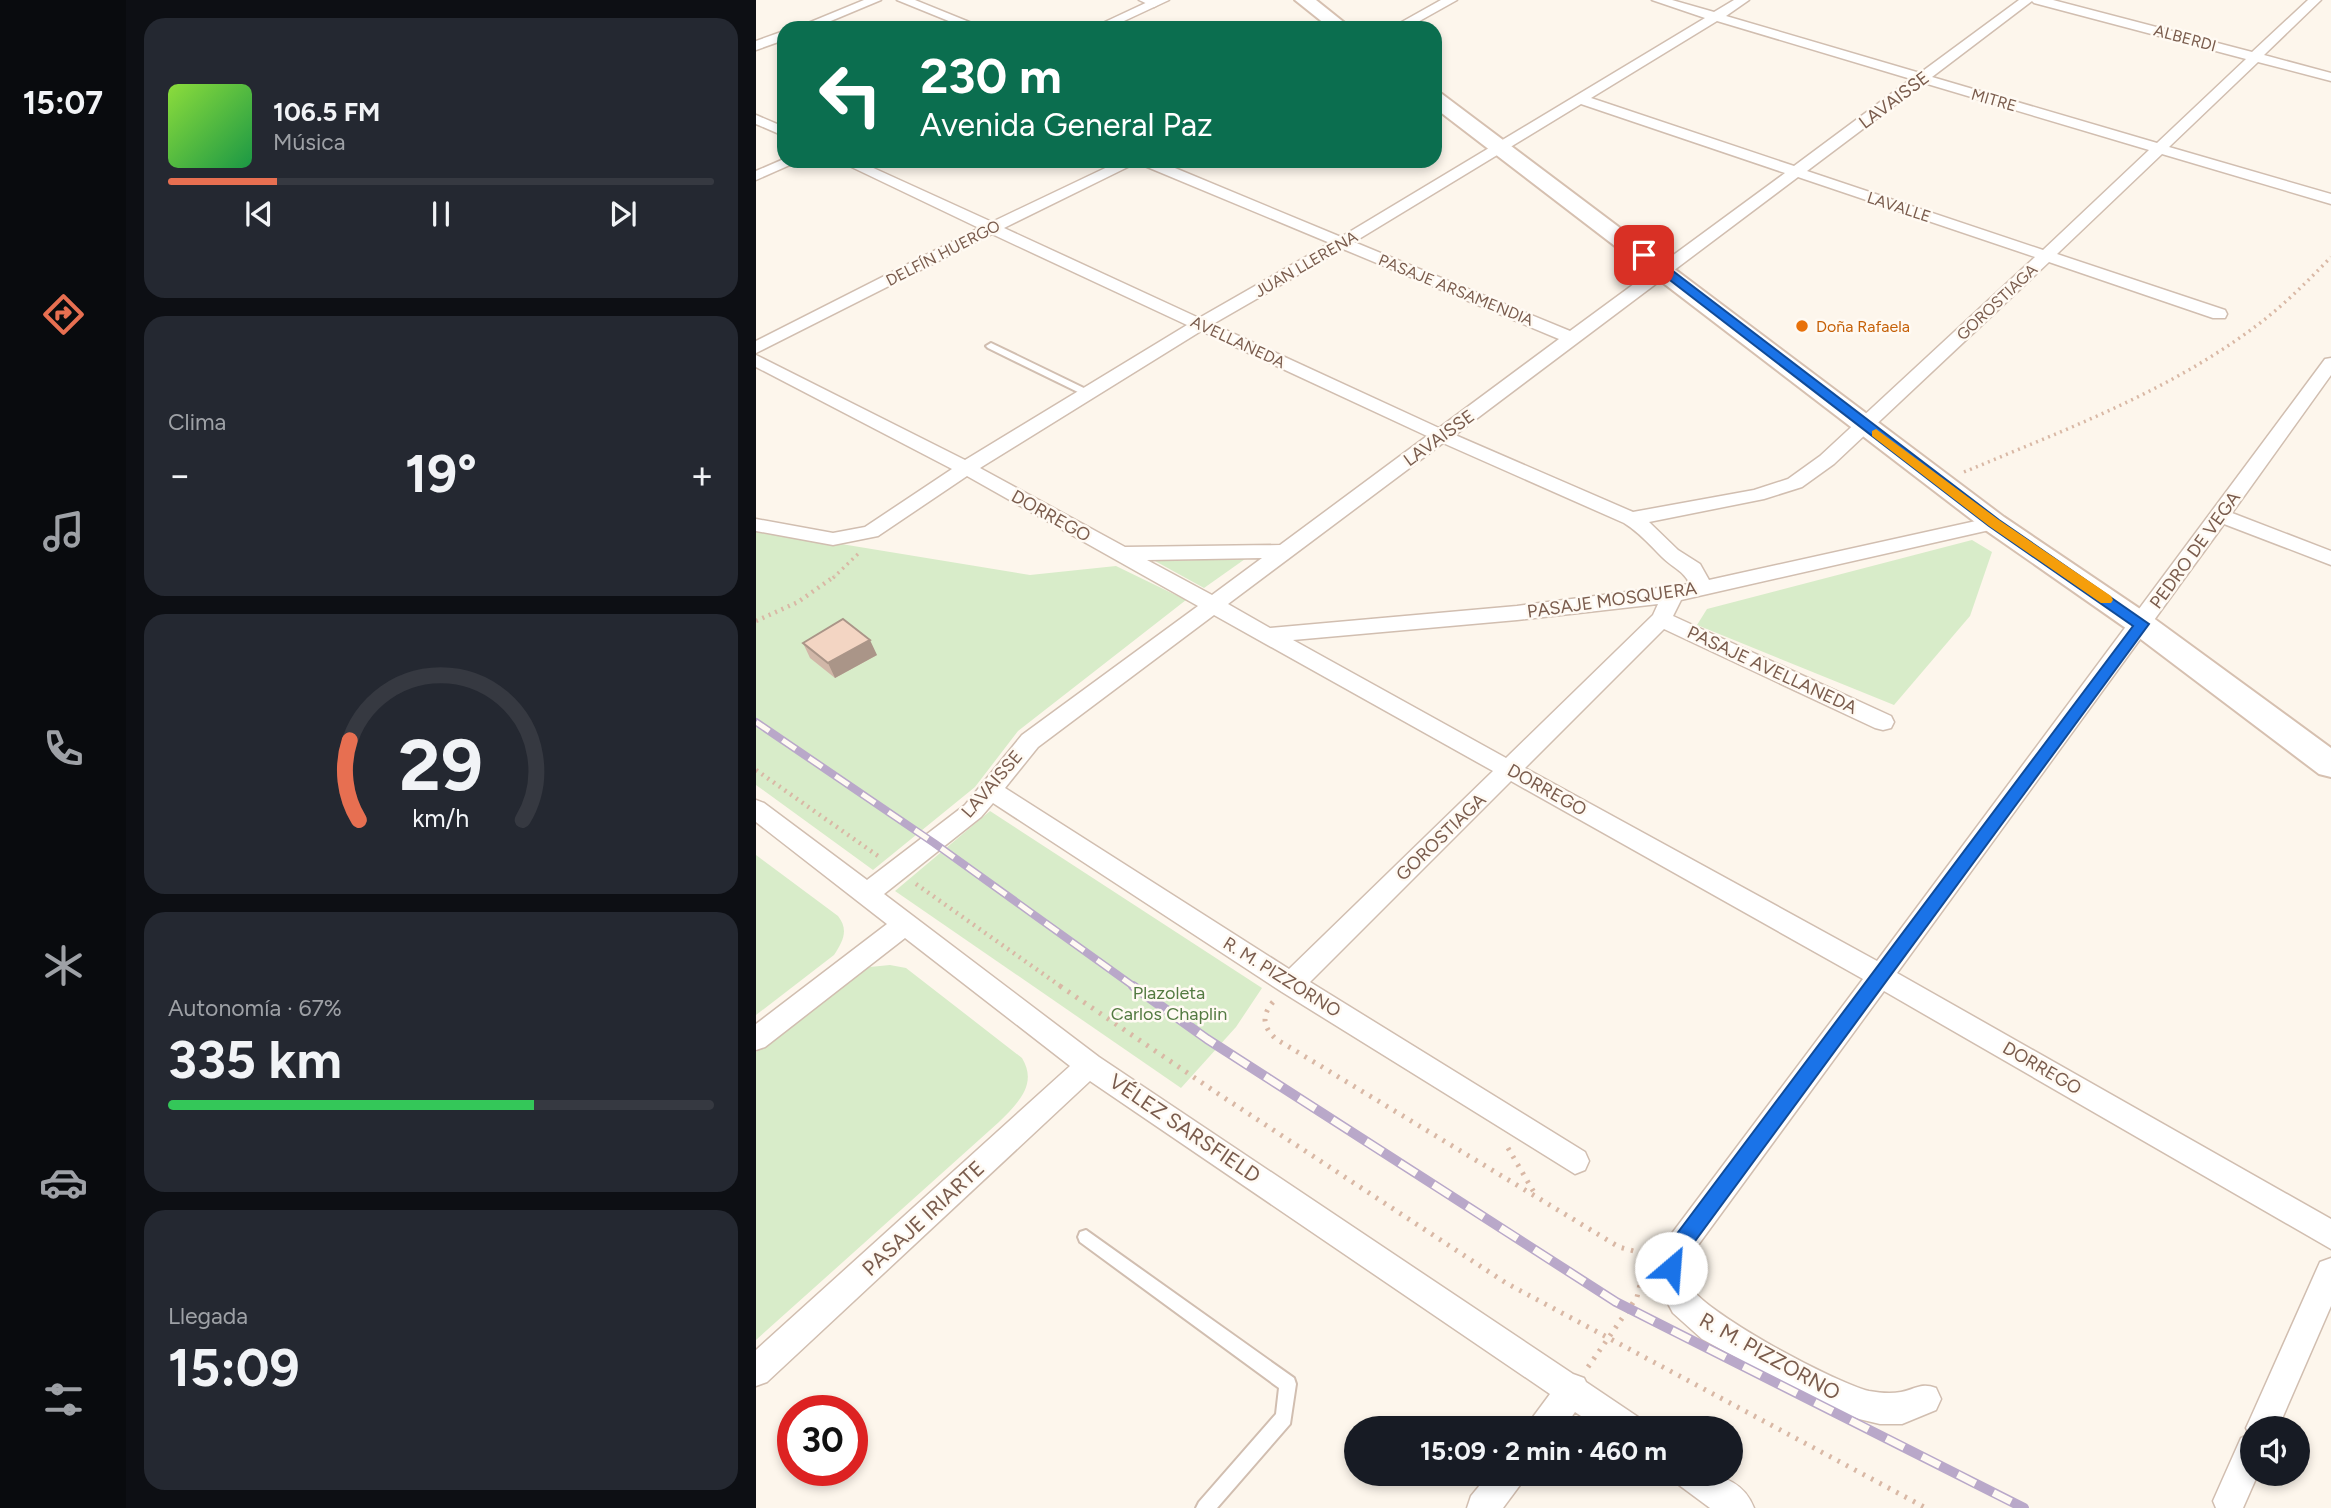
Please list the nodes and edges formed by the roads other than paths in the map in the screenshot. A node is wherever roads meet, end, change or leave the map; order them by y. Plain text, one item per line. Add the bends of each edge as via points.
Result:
1 (875, 0) edge
2 (903, 0) edge
3 (1304, 0) edge
4 (1451, 0) edge
5 (1658, 0) edge
6 (1743, 0) edge
7 (2027, 0) edge
8 (2038, 0) edge
9 (2315, 0) edge
10 (1154, 1) edge
11 (1715, 17) junction
12 (820, 21) edge
13 (959, 21) edge
14 (1113, 21) edge
15 (1332, 21) edge
16 (1410, 21) edge
17 (777, 38) edge
18 (756, 46) edge
19 (2256, 57) junction
20 (2331, 77) edge
21 (1922, 79) junction
22 (1580, 99) junction
23 (1442, 103) edge
24 (756, 119) edge
25 (777, 129) edge
26 (1501, 147) junction
27 (2160, 148) junction
28 (777, 167) edge
29 (861, 168) edge
30 (1117, 168) edge
31 (1162, 168) edge
32 (1797, 173) junction
33 (756, 176) edge
34 (2331, 199) edge
35 (990, 229) junction
36 (1342, 243) junction
37 (2046, 256) junction
38 (1665, 270) junction
39 (2219, 314) dead end
40 (1200, 324) junction
41 (1573, 339) junction
42 (991, 346) dead end
43 (756, 348) edge
44 (756, 360) edge
45 (2331, 363) edge
46 (1087, 393) junction
47 (1866, 425) junction
48 (1442, 436) junction
49 (966, 468) junction
50 (2220, 515) junction
51 (1631, 519) junction
52 (1994, 523) junction
53 (756, 525) edge
54 (1286, 551) junction
55 (1118, 554) junction
56 (2331, 558) edge
57 (1702, 588) junction
58 (1673, 594) junction
59 (1212, 606) junction
60 (1661, 619) junction
61 (2141, 624) junction
62 (1267, 635) junction
63 (1883, 722) dead end
64 (2331, 765) edge
65 (1510, 770) junction
66 (991, 790) junction
67 (756, 809) edge
68 (868, 893) junction
69 (906, 923) junction
70 (1881, 976) junction
71 (1291, 984) junction
72 (756, 1039) edge
73 (1090, 1065) junction
74 (1575, 1161) dead end
75 (2331, 1235) edge
76 (1086, 1237) dead end
77 (1683, 1242) joint
78 (2331, 1272) edge
79 (756, 1371) edge
80 (1573, 1389) junction
81 (1925, 1399) dead end
82 (1553, 1416) edge
83 (1610, 1416) edge
84 (2267, 1416) edge
85 (2240, 1477) edge
86 (1500, 1486) edge
87 (1707, 1486) edge
88 (2229, 1502) dead end
89 (1205, 1508) edge
90 (1483, 1508) edge
91 (1738, 1508) edge

1 - 12 street
2 - 13 street
3 - 15 main road
4 - 16 street
5 - 11 street, MITRE
6 - 11 street, JUAN LLERENA
7 - 21 street, LAVAISSE
8 - 19 street, ALBERDI
9 - 19 street, GOROSTIAGA
10 - 14 street
11 - 21 street, MITRE
11 - 22 street, JUAN LLERENA
17 - 18 street
19 - 20 street, ALBERDI
19 - 27 street, GOROSTIAGA
21 - 27 street, MITRE
21 - 32 street, LAVAISSE
22 - 26 street, JUAN LLERENA
22 - 32 street, LAVALLE
23 - 26 main road
24 - 25 street
26 - 36 street, JUAN LLERENA
26 - 38 main road
27 - 34 street, MITRE
27 - 37 street, GOROSTIAGA
28 - 33 street
29 - 35 street, AVELLANEDA
30 - 35 street, DELFÍN HUERGO
31 - 36 street, PASAJE ARSAMENDIA
32 - 37 street, LAVALLE
32 - 38 street, LAVAISSE
35 - 40 street, AVELLANEDA
35 - 43 street, DELFÍN HUERGO
36 - 40 street, JUAN LLERENA
36 - 41 street, PASAJE ARSAMENDIA
37 - 39 street, LAVALLE
37 - 47 street, GOROSTIAGA
38 - 41 street, LAVAISSE
38 - 47 main road
40 - 46 street, JUAN LLERENA
40 - 48 street, AVELLANEDA
41 - 48 street, LAVAISSE
42 - 46 lane
44 - 49 street, DORREGO
45 - 50 street, PEDRO DE VEGA
46 - 49 street, JUAN LLERENA
47 - 51 street, GOROSTIAGA via 1795,483 1757,495
47 - 52 main road
48 - 51 street, AVELLANEDA
48 - 54 street, LAVAISSE
49 - 53 street, JUAN LLERENA via 871,532 833,539
49 - 55 street, DORREGO
50 - 56 street
50 - 61 street, PEDRO DE VEGA
51 - 57 street, AVELLANEDA via 1693,569
52 - 57 street, PASAJE MOSQUERA
52 - 61 main road
54 - 55 street
54 - 59 street, LAVAISSE
55 - 59 street, DORREGO
57 - 58 street, PASAJE MOSQUERA
58 - 60 street, GOROSTIAGA
58 - 62 street, PASAJE MOSQUERA
59 - 62 street, DORREGO
59 - 66 street, LAVAISSE via 1030,740
60 - 63 street, PASAJE AVELLANEDA
60 - 65 street, GOROSTIAGA
61 - 64 main road
61 - 70 street, PEDRO DE VEGA
62 - 65 street, DORREGO
65 - 70 street, DORREGO
65 - 71 street, GOROSTIAGA
66 - 68 street, LAVAISSE via 973,811
66 - 71 street, R. M. PIZZORNO
67 - 68 street, VÉLEZ SARSFIELD
68 - 69 street, VÉLEZ SARSFIELD
69 - 72 street
69 - 73 street, VÉLEZ SARSFIELD
70 - 75 street, DORREGO
70 - 77 street, PEDRO DE VEGA
71 - 74 street, R. M. PIZZORNO
73 - 79 street, PASAJE IRIARTE
73 - 80 street, VÉLEZ SARSFIELD
76 - 89 lane via 1287,1384 1284,1418
77 - 81 street, R. M. PIZZORNO via 1671,1268 1671,1280 1697,1318 1857,1403 1898,1409
78 - 84 street
80 - 82 street
80 - 83 street, VÉLEZ SARSFIELD
85 - 88 street
86 - 90 street
87 - 91 street

